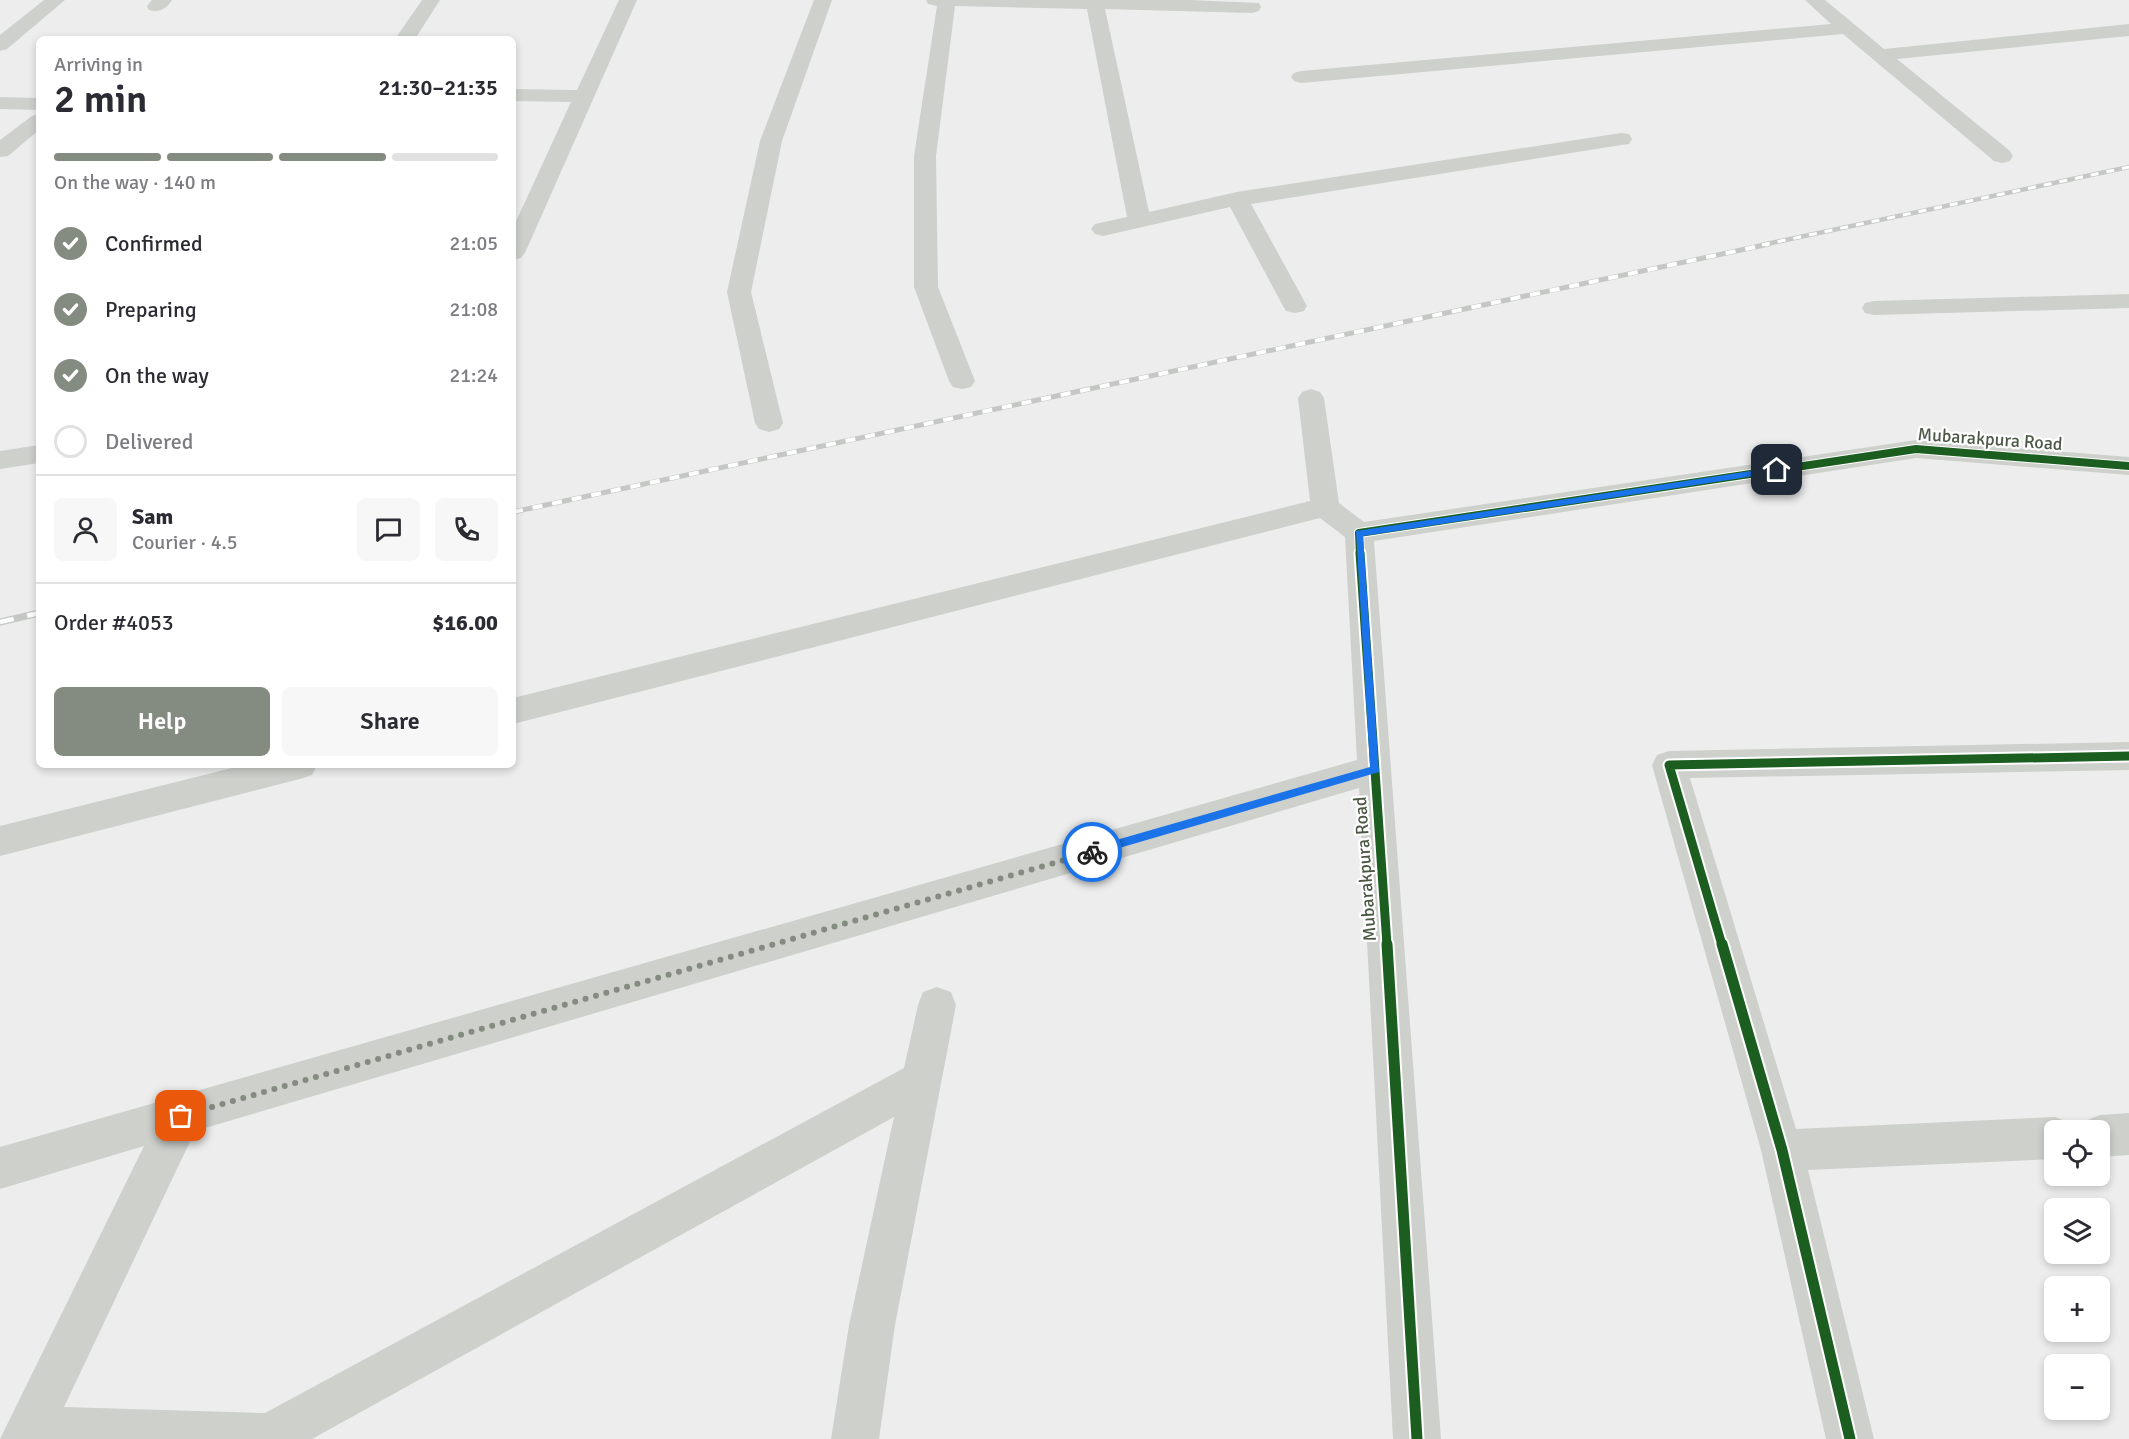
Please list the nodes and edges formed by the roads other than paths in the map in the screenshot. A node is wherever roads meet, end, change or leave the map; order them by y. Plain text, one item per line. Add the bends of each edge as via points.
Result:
1 (56, 0) edge
2 (430, 0) edge
3 (628, 0) edge
4 (823, 0) edge
5 (935, 0) edge
6 (947, 0) edge
7 (1814, 0) edge
8 (1152, 3) edge
9 (1095, 4) junction
10 (1252, 7) dead end
11 (1846, 28) junction
12 (2129, 30) edge
13 (407, 36) edge
14 (0, 45) edge
15 (1879, 56) junction
16 (1301, 77) dead end
17 (516, 95) edge
18 (585, 96) junction
19 (0, 103) edge
20 (36, 104) edge
21 (36, 122) edge
22 (1622, 139) dead end
23 (0, 151) edge
24 (2002, 156) dead end
25 (1237, 199) junction
26 (1139, 220) junction
27 (1103, 229) dead end
28 (516, 246) edge
29 (2129, 302) edge
30 (1295, 306) dead end
31 (1874, 308) dead end
32 (962, 381) dead end
33 (1311, 398) dead end
34 (769, 423) dead end
35 (36, 454) edge
36 (0, 460) edge
37 (2129, 466) edge
38 (1324, 507) junction
39 (1359, 533) junction
40 (516, 710) edge
41 (2129, 756) edge
42 (288, 768) edge
43 (1375, 769) junction
44 (0, 841) edge
45 (937, 1005) dead end
46 (922, 1080) junction
47 (181, 1116) junction
48 (2129, 1134) edge
49 (2110, 1135) edge
50 (2044, 1138) edge
51 (1782, 1150) junction
52 (0, 1168) edge
53 (27, 1434) edge
54 (855, 1439) edge
55 (1417, 1439) edge
56 (1850, 1439) edge

1 - 14 street
2 - 13 street
3 - 18 street
4 - 34 street via 771,141 739,292
5 - 6 street
6 - 9 street
6 - 32 street via 925,156 926,287
7 - 11 street
8 - 9 street
8 - 10 street
9 - 26 street
11 - 15 street
11 - 16 street
12 - 15 street
15 - 24 street
17 - 18 street
18 - 28 street
19 - 20 street
21 - 23 street
22 - 25 street
25 - 26 street
25 - 30 street
26 - 27 street
29 - 31 street
33 - 38 street
35 - 36 street
37 - 39 street, Mubarakpura Road via 1916,449
38 - 39 street
38 - 40 street
39 - 43 street, Mubarakpura Road
41 - 51 street via 1669,765
42 - 44 street
43 - 47 street
43 - 55 street, Mubarakpura Road
45 - 46 street
46 - 53 street via 269,1437
46 - 54 street via 872,1325
47 - 52 street
47 - 53 street
48 - 49 street
50 - 51 street
51 - 56 street

